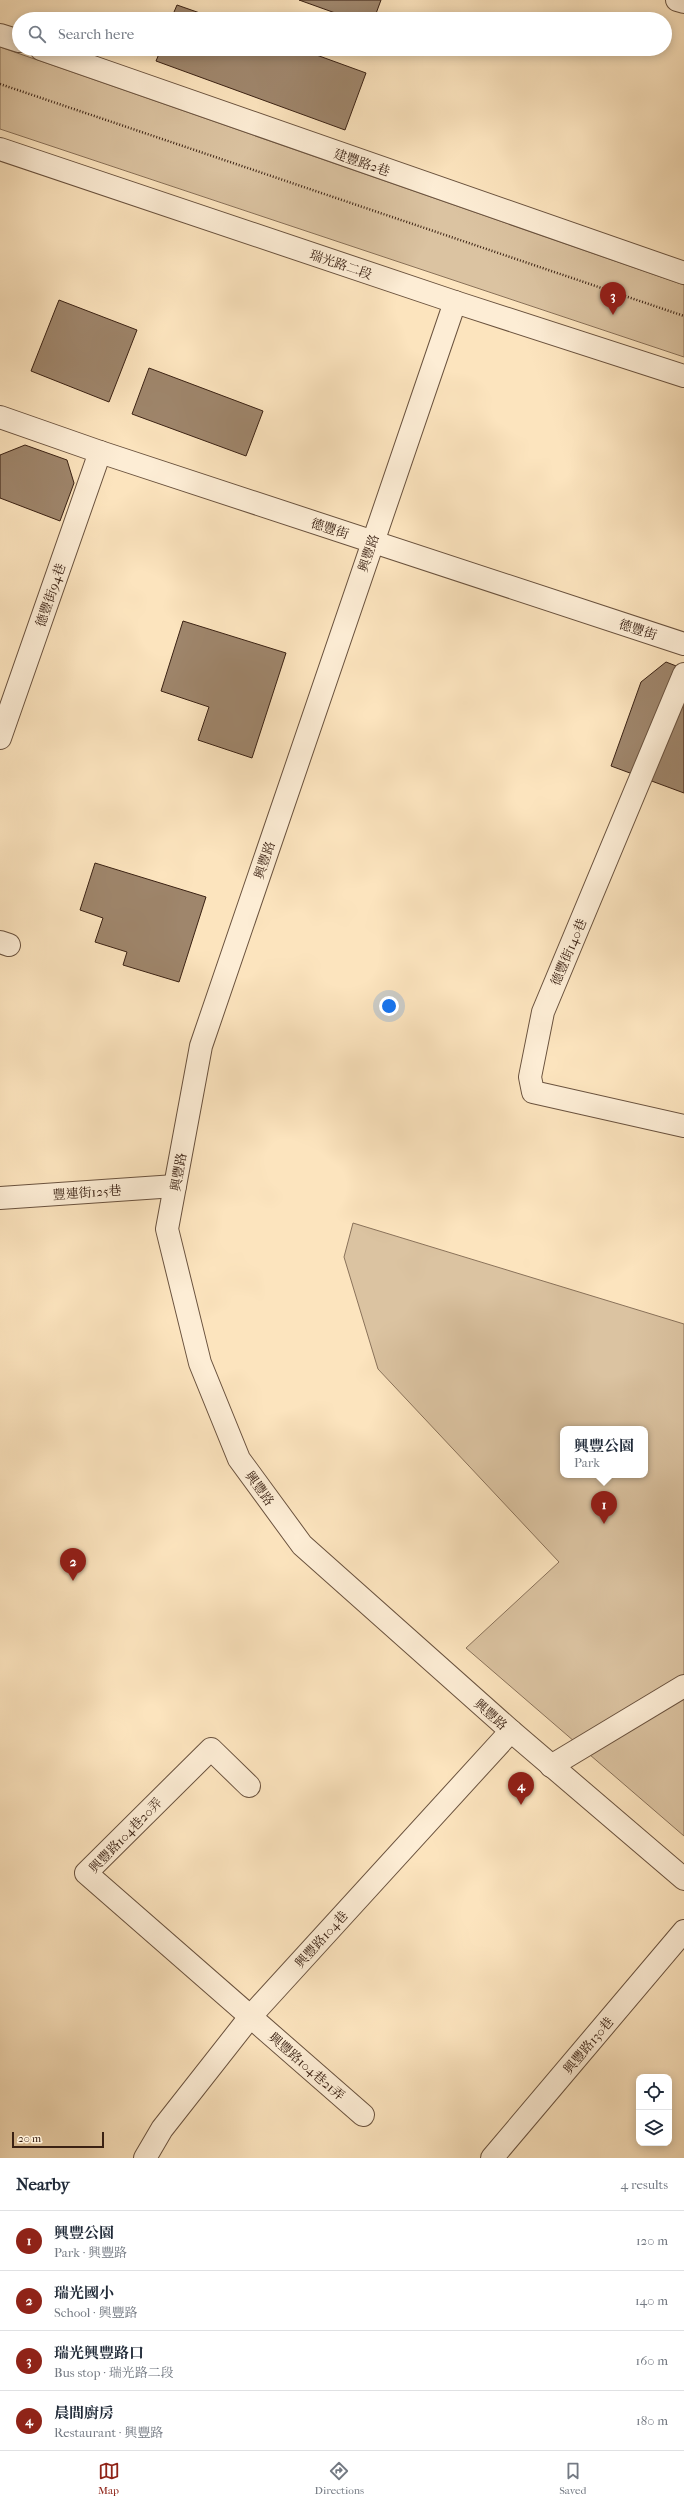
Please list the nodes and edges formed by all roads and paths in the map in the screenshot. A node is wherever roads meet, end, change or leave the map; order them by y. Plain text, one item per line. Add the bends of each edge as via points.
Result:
1 (677, 0) edge
2 (684, 2) edge
3 (0, 35) edge
4 (12, 39) edge
5 (61, 56) edge
6 (0, 84) edge
7 (0, 148) edge
8 (684, 273) edge
9 (455, 302) junction
10 (684, 316) edge
11 (684, 376) edge
12 (0, 417) edge
13 (100, 452) junction
14 (372, 542) junction
15 (684, 644) edge
16 (684, 674) edge
17 (0, 738) edge
18 (684, 1126) edge
19 (175, 1186) junction
20 (0, 1198) edge
21 (684, 1686) edge
22 (511, 1731) junction
23 (551, 1766) junction
24 (249, 1786) dead end
25 (684, 1879) edge
26 (684, 1931) edge
27 (250, 2017) junction
28 (363, 2115) dead end
29 (145, 2158) edge
30 (492, 2158) edge

1 - 2 street
3 - 4 street
5 - 8 street, 建豐路2巷
6 - 10 path
7 - 9 street, 瑞光路二段
9 - 11 street, 瑞光路二段
9 - 14 street, 興豐路
12 - 13 street, 德豐街
13 - 14 street, 德豐街
13 - 17 street, 德豐街94巷
14 - 15 street, 德豐街
14 - 19 street, 興豐路 via 201,1046
16 - 18 street, 德豐街140巷 via 543,1012 530,1077 533,1092
19 - 20 street, 豐連街125巷
19 - 22 street, 興豐路 via 167,1229 200,1363 239,1459 302,1545
21 - 23 street
22 - 23 street, 興豐路
22 - 27 street, 興豐路104巷
23 - 25 street, 興豐路
24 - 27 street, 興豐路104巷20弄 via 210,1748 86,1873
26 - 30 street, 興豐路130巷
27 - 28 street, 興豐路104巷21弄
27 - 29 street, 興豐路104巷 via 162,2129

